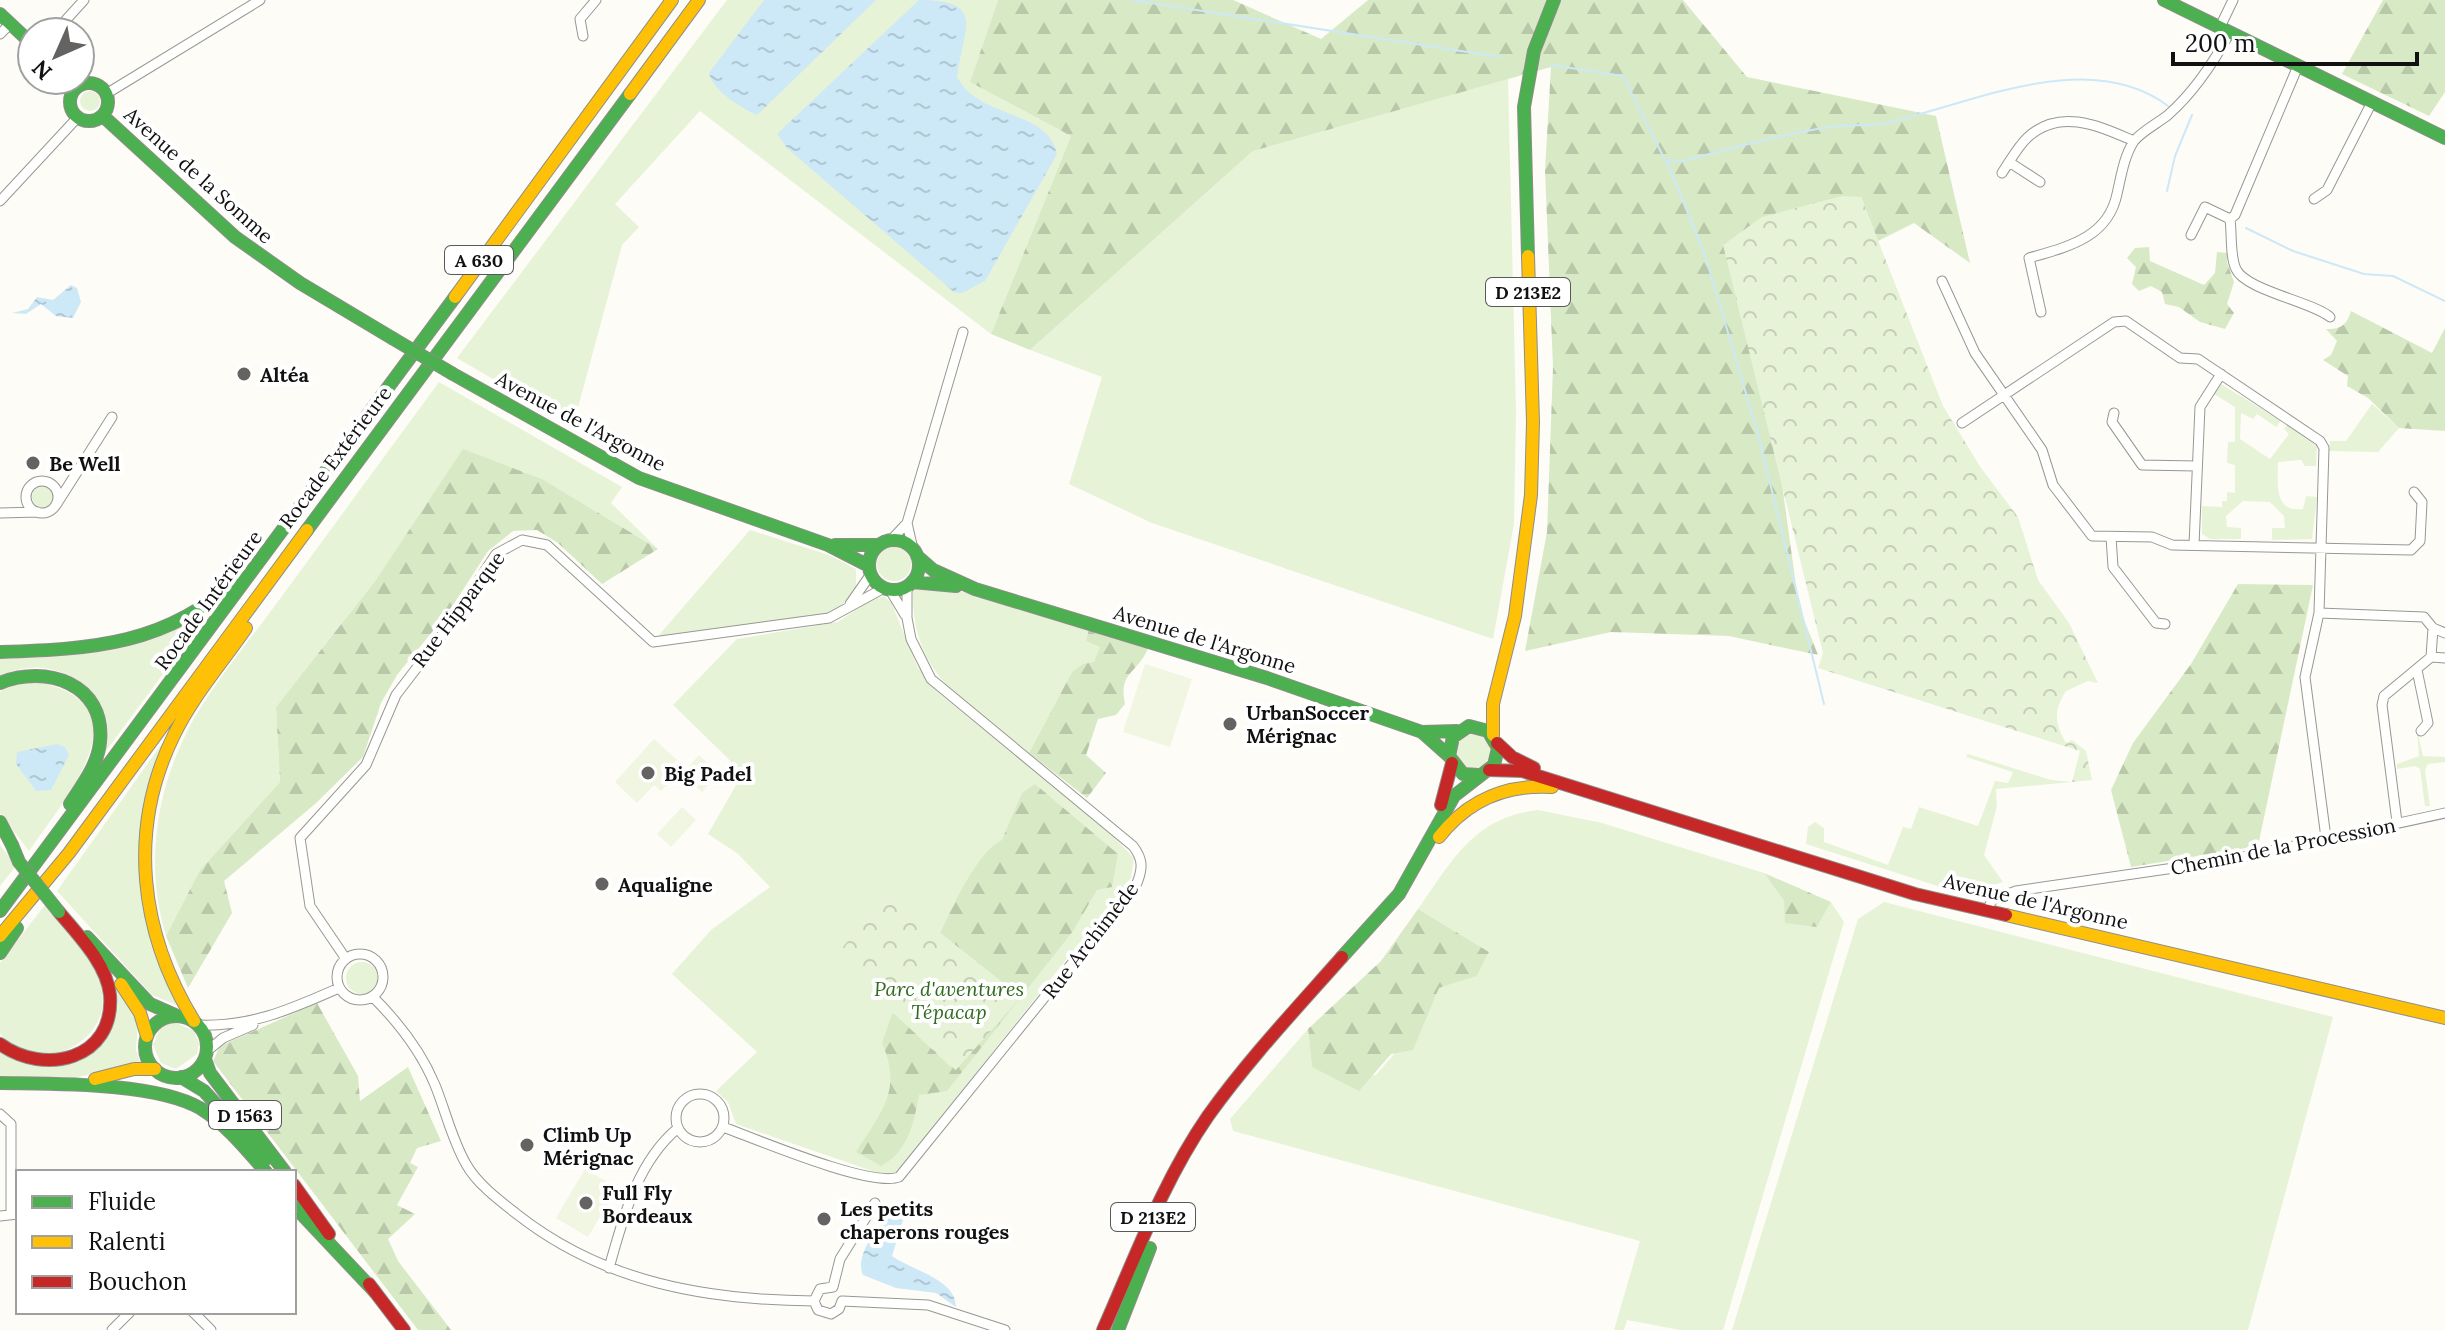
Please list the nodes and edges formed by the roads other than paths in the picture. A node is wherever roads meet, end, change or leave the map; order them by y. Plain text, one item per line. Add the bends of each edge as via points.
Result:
1 (84, 0) edge
2 (260, 0) edge
3 (596, 0) edge
4 (672, 0) edge
5 (699, 0) edge
6 (1554, 0) edge
7 (2164, 0) edge
8 (2233, 0) edge
9 (70, 16) edge
10 (5, 19) edge
11 (2225, 30) junction
12 (0, 34) edge
13 (583, 36) dead end
14 (2298, 66) junction
15 (96, 86) edge
16 (106, 94) junction
17 (72, 96) edge
18 (2372, 102) junction
19 (103, 116) junction
20 (78, 117) junction
21 (2445, 138) edge
22 (2134, 141) junction
23 (2009, 162) junction
24 (2002, 173) dead end
25 (2040, 182) dead end
26 (2314, 199) dead end
27 (0, 201) edge
28 (2230, 219) junction
29 (2191, 235) dead end
30 (1942, 281) dead end
31 (2041, 312) dead end
32 (2330, 317) dead end
33 (963, 332) dead end
34 (453, 374) joint
35 (2221, 374) junction
36 (2005, 395) junction
37 (2114, 413) dead end
38 (112, 417) dead end
39 (1962, 423) dead end
40 (2196, 466) junction
41 (2414, 492) dead end
42 (56, 505) junction
43 (38, 512) junction
44 (0, 513) edge
45 (907, 523) junction
46 (2111, 537) junction
47 (885, 543) junction
48 (828, 545) junction
49 (2194, 545) junction
50 (2321, 548) junction
51 (915, 552) junction
52 (278, 566) junction
53 (257, 568) junction
54 (870, 570) junction
55 (910, 584) junction
56 (1520, 588) junction
57 (887, 589) junction
58 (975, 589) junction
59 (845, 610) junction
60 (2319, 613) junction
61 (907, 618) junction
62 (2165, 624) dead end
63 (2433, 628) junction
64 (2445, 633) edge
65 (0, 650) edge
66 (2431, 657) junction
67 (2445, 658) edge
68 (2417, 670) junction
69 (0, 683) edge
70 (1463, 729) junction
71 (2421, 731) dead end
72 (1422, 732) junction
73 (1495, 739) junction
74 (1450, 760) junction
75 (1484, 772) junction
76 (1604, 796) junction
77 (1624, 802) junction
78 (2445, 813) edge
79 (0, 822) edge
80 (2397, 822) junction
81 (0, 829) edge
82 (2326, 838) junction
83 (12, 845) junction
84 (69, 853) junction
85 (61, 909) junction
86 (0, 910) edge
87 (1987, 911) junction
88 (1380, 918) junction
89 (1363, 934) junction
90 (0, 936) edge
91 (96, 948) junction
92 (0, 953) edge
93 (346, 959) junction
94 (339, 988) junction
95 (373, 997) junction
96 (175, 1016) junction
97 (2445, 1018) edge
98 (260, 1021) junction
99 (196, 1023) junction
100 (147, 1036) junction
101 (0, 1044) edge
102 (206, 1055) junction
103 (155, 1069) junction
104 (181, 1077) junction
105 (0, 1083) edge
106 (58, 1086) junction
107 (1215, 1110) junction
108 (0, 1114) edge
109 (723, 1127) junction
110 (678, 1128) junction
111 (264, 1170) edge
112 (275, 1170) edge
113 (283, 1170) edge
114 (296, 1188) edge
115 (296, 1193) edge
116 (875, 1203) dead end
117 (296, 1208) edge
118 (10, 1215) edge
119 (316, 1217) junction
120 (609, 1268) junction
121 (833, 1287) junction
122 (375, 1292) junction
123 (814, 1301) junction
124 (842, 1301) junction
125 (128, 1314) edge
126 (195, 1314) edge
127 (112, 1330) edge
128 (211, 1330) edge
129 (404, 1330) edge
130 (1005, 1330) edge
131 (1103, 1330) edge
132 (1118, 1330) edge

1 - 9 street
2 - 16 street
3 - 13 street via 580,19
4 - 53 main road, Rocade Intérieure / A 630
5 - 52 main road, Rocade Extérieure / A 630
6 - 56 main road, D 213E2 via 1534,51 1522,136 1533,460
7 - 11 main road
8 - 11 street
10 - 12 street
11 - 14 main road
11 - 22 street via 2216,58 2187,95
14 - 18 main road
14 - 28 street
15 - 16 main road
16 - 19 main road
17 - 20 main road
18 - 21 main road
18 - 26 street via 2327,190
19 - 20 main road
19 - 34 main road, Avenue de la Somme, bridge via 247,247 300,285
20 - 27 street
22 - 23 street via 2093,123 2066,121 2029,136
22 - 31 street via 2115,206 2095,232 2077,244 2029,258
23 - 24 street
23 - 25 street
28 - 29 street via 2205,207
28 - 32 street via 2235,268 2242,277
30 - 36 street via 1975,353
33 - 45 street
34 - 48 main road, Avenue de l'Argonne via 639,478
35 - 36 street via 2198,359 2180,358 2126,321 2114,322
35 - 40 street via 2200,407
35 - 50 street via 2320,441
36 - 39 street
36 - 46 street via 2042,450 2053,485 2082,527 2092,536
37 - 40 street via 2112,422 2142,465
38 - 42 street
40 - 49 street
41 - 50 street via 2422,502 2420,541 2411,550
42 - 43 street
42 - 43 street via 54,486 34,483 27,501
43 - 44 street
45 - 47 street
45 - 51 street
46 - 49 street
46 - 62 street via 2113,567 2156,623
47 - 48 main road, Avenue de l'Argonne via 860,548
47 - 51 main road via 901,541
47 - 54 main road
48 - 54 main road, Avenue de l'Argonne
49 - 50 street
50 - 60 street
51 - 55 main road via 918,570
51 - 58 main road, Avenue de l'Argonne via 933,570
52 - 84 main road, Rocade Extérieure / A 630
52 - 99 main road via 271,591 173,736 145,838 148,910 168,972
53 - 65 main road via 199,614 143,638 91,649
53 - 86 main road, Rocade Intérieure / A 630
54 - 57 main road
54 - 59 street
55 - 57 main road
55 - 58 main road, Avenue de l'Argonne
55 - 61 street, Rue Archimède
56 - 70 main road, D 213E2 via 1486,700
56 - 73 main road, D 213E2 via 1493,704
57 - 59 street, Rue Hipparque
57 - 61 street, Rue Archimède
58 - 72 main road, Avenue de l'Argonne via 1267,678
59 - 93 street, Rue Hipparque via 829,618 653,642 547,545 528,540 505,546 404,681 366,765 300,838 310,906
60 - 63 street via 2424,617
60 - 82 street via 2305,677
61 - 109 street, Rue Archimède via 931,679 1133,846 1142,862 1141,873 899,1177 888,1181 859,1175
63 - 64 street
63 - 66 street
66 - 67 street
66 - 68 street
68 - 71 street via 2428,723
68 - 80 street via 2384,696 2382,705
69 - 86 main road via 35,672 64,679 90,701 100,726 100,741 79,790
70 - 72 main road
70 - 73 main road via 1482,727
70 - 74 main road via 1450,743
72 - 74 main road
73 - 75 main road via 1497,759
73 - 77 main road, Avenue de l'Argonne via 1525,764
74 - 75 main road via 1463,774
74 - 89 main road, D 213E2 via 1450,780 1429,831
75 - 76 main road, Avenue de l'Argonne via 1522,771
75 - 88 main road, D 213E2 via 1454,796
76 - 77 main road, Avenue de l'Argonne
76 - 88 main road via 1525,785 1485,797 1442,832
77 - 87 main road, Avenue de l'Argonne via 1884,885
78 - 80 street, Chemin de la Procession
79 - 83 main road
80 - 82 street, Chemin de la Procession
81 - 83 main road
82 - 87 street, Chemin de la Procession via 2229,860 2016,891 1992,900
83 - 85 main road, bridge via 19,862
84 - 90 main road, Rocade Extérieure / A 630
84 - 92 main road
85 - 91 main road
85 - 101 main road via 107,985 109,1010 102,1031 78,1056 51,1063 25,1060
87 - 97 main road, Avenue de l'Argonne
88 - 89 main road, D 213E2
89 - 107 main road, D 213E2 via 1259,1050
91 - 96 main road via 150,1004
91 - 100 main road via 140,1013
93 - 94 street via 337,972
93 - 95 street via 367,955 378,963 382,985
94 - 95 street via 358,1001
94 - 98 street
95 - 120 street via 401,1027 428,1070 467,1166 526,1222
96 - 99 main road
96 - 100 main road via 158,1022
98 - 99 street via 218,1027
98 - 102 street via 223,1038
99 - 102 main road
100 - 103 main road via 146,1054
102 - 104 main road via 191,1074
102 - 113 main road, D 1563 via 210,1073
103 - 104 main road
103 - 106 main road
104 - 112 main road, D 1563 via 204,1091
105 - 106 main road
106 - 111 main road via 121,1085 173,1095 223,1125
107 - 131 main road, D 213E2 via 1172,1176
107 - 132 main road, D 213E2
108 - 118 street via 11,1124
109 - 110 street via 714,1138 697,1142
109 - 110 street via 718,1102 696,1094 678,1108
110 - 120 street via 642,1172
114 - 119 main road
115 - 119 main road
116 - 121 street via 840,1259
117 - 122 main road
119 - 122 main road
120 - 123 street via 718,1297
121 - 123 street via 820,1289
121 - 124 street
122 - 129 main road
123 - 124 street via 818,1310 831,1314
124 - 130 street via 928,1305
125 - 127 street
126 - 128 street

